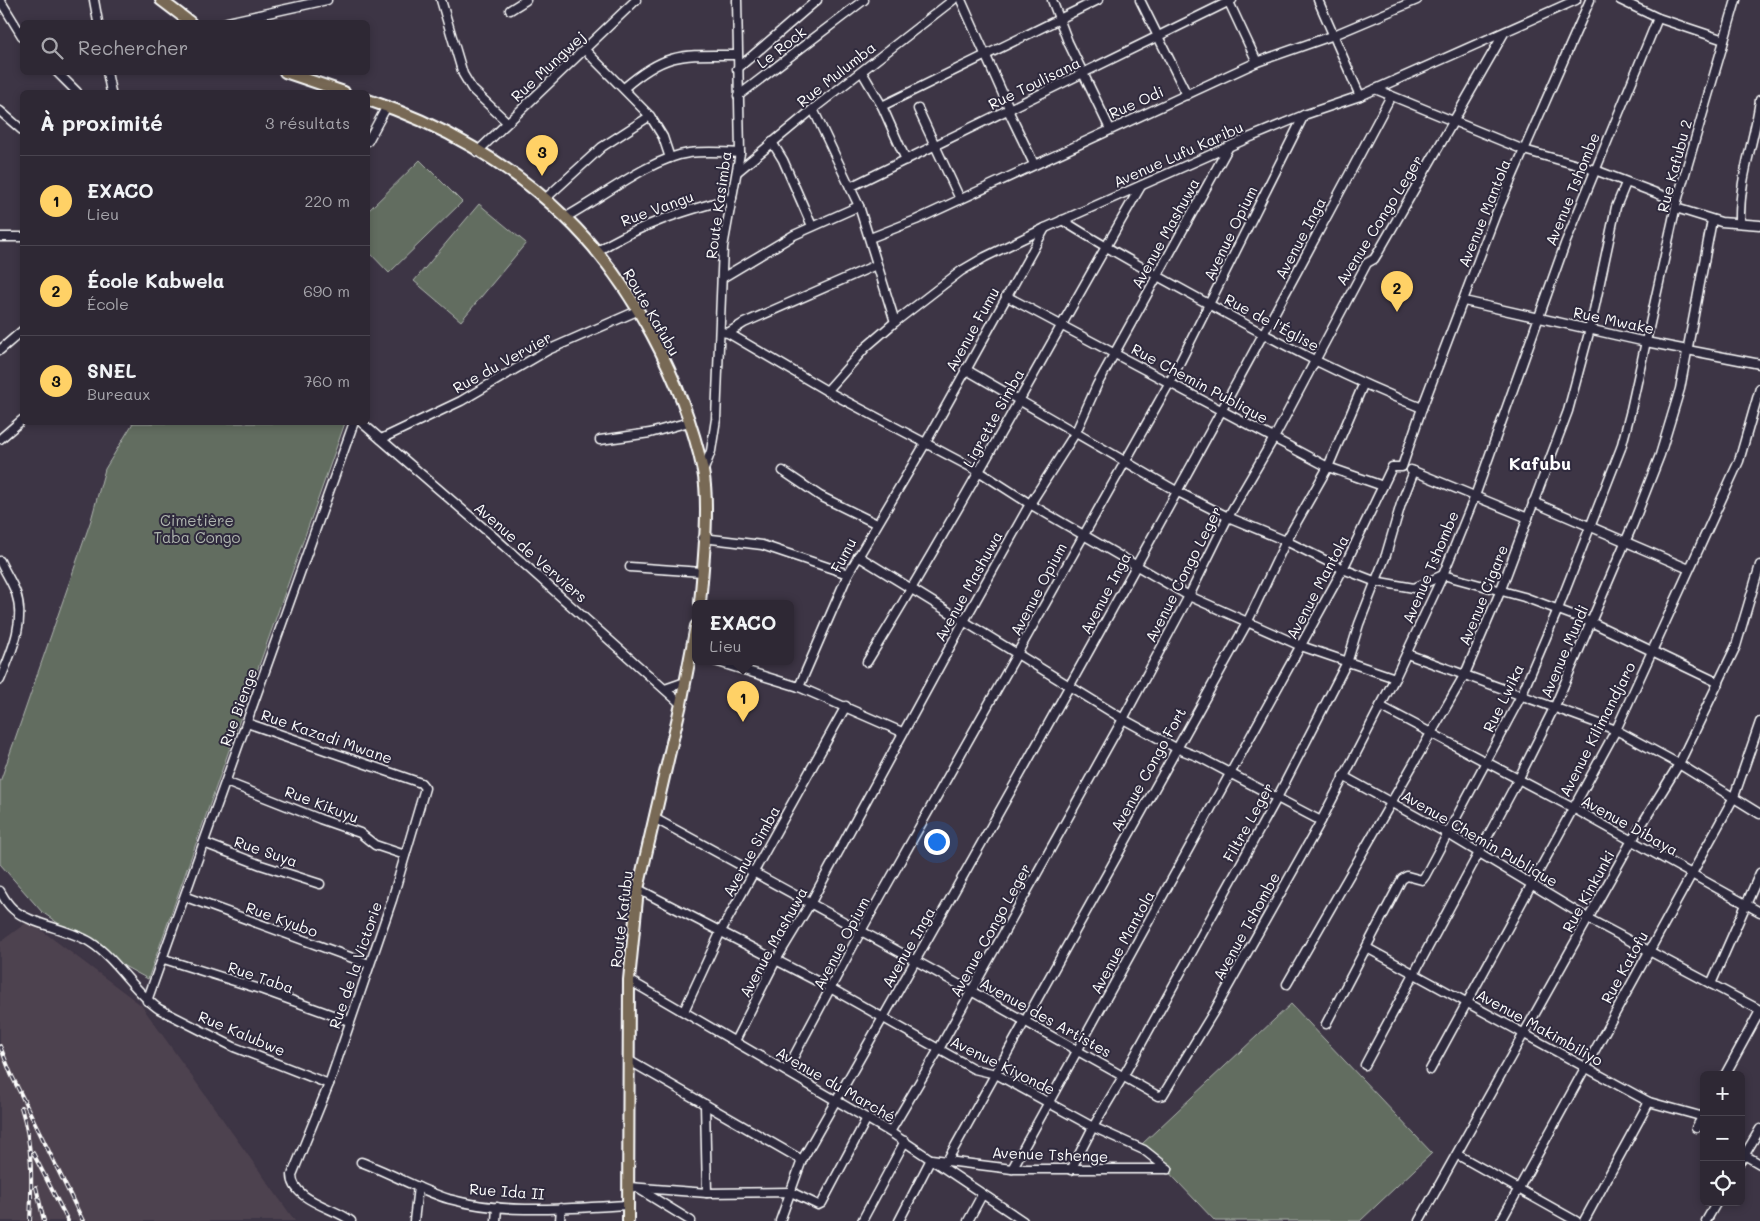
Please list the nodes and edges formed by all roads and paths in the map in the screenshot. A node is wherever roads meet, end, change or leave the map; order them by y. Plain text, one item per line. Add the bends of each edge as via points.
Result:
1 (0, 0) edge
2 (94, 0) edge
3 (161, 0) edge
4 (327, 0) edge
5 (441, 0) edge
6 (526, 0) edge
7 (636, 0) edge
8 (737, 0) edge
9 (817, 0) edge
10 (864, 0) edge
11 (953, 0) edge
12 (961, 0) edge
13 (1052, 0) edge
14 (1098, 0) edge
15 (1140, 0) edge
16 (1230, 0) edge
17 (1318, 0) edge
18 (1576, 0) edge
19 (1590, 0) edge
20 (1620, 0) edge
21 (1736, 0) edge
22 (1414, 1) edge
23 (510, 10) dead end
24 (1060, 18) junction
25 (1658, 18) junction
26 (98, 20) edge
27 (187, 20) edge
28 (236, 20) edge
29 (20, 33) edge
30 (1504, 33) junction
31 (1334, 35) junction
32 (1157, 38) junction
33 (1724, 40) junction
34 (585, 50) junction
35 (737, 54) junction
36 (986, 55) junction
37 (1257, 62) junction
38 (737, 69) junction
39 (862, 72) junction
40 (1084, 73) junction
41 (60, 75) edge
42 (108, 75) edge
43 (294, 75) edge
44 (624, 88) junction
45 (1375, 89) junction
46 (75, 90) edge
47 (111, 90) edge
48 (338, 90) edge
49 (1187, 95) junction
50 (738, 96) junction
51 (1360, 96) junction
52 (1391, 96) junction
53 (1760, 100) edge
54 (370, 101) edge
55 (387, 106) junction
56 (882, 106) junction
57 (814, 109) junction
58 (918, 109) dead end
59 (1009, 110) junction
60 (0, 111) edge
61 (1304, 115) junction
62 (650, 116) junction
63 (507, 122) junction
64 (1454, 123) junction
65 (20, 128) edge
66 (1110, 129) junction
67 (370, 137) edge
68 (772, 142) junction
69 (934, 146) junction
70 (1228, 148) junction
71 (1524, 150) junction
72 (478, 152) junction
73 (740, 153) junction
74 (670, 158) junction
75 (906, 160) junction
76 (1034, 164) junction
77 (1595, 170) junction
78 (737, 172) junction
79 (1626, 183) junction
80 (850, 186) junction
81 (1140, 186) junction
82 (732, 198) junction
83 (544, 199) junction
84 (960, 199) junction
85 (1677, 204) junction
86 (860, 206) junction
87 (566, 217) junction
88 (1062, 220) junction
89 (1712, 220) junction
90 (1740, 222) junction
91 (1760, 225) edge
92 (812, 226) junction
93 (1045, 228) junction
94 (0, 237) edge
95 (20, 237) edge
96 (870, 238) junction
97 (1105, 247) junction
98 (596, 252) junction
99 (876, 266) junction
100 (1156, 276) junction
101 (722, 278) junction
102 (1006, 296) junction
103 (1464, 301) junction
104 (1210, 305) junction
105 (637, 311) junction
106 (1539, 319) junction
107 (895, 322) junction
108 (1060, 325) junction
109 (1590, 328) junction
110 (724, 332) junction
111 (20, 334) edge
112 (1265, 334) junction
113 (1646, 342) junction
114 (1688, 349) junction
115 (0, 350) edge
116 (1115, 352) junction
117 (1316, 362) junction
118 (1760, 364) edge
119 (966, 369) junction
120 (1170, 382) junction
121 (1363, 385) junction
122 (1760, 388) edge
123 (827, 391) junction
124 (1020, 399) junction
125 (1422, 408) junction
126 (1222, 410) junction
127 (20, 422) edge
128 (689, 422) junction
129 (353, 425) edge
130 (365, 425) edge
131 (1076, 432) junction
132 (1274, 438) junction
133 (0, 439) edge
134 (381, 439) junction
135 (600, 440) dead end
136 (924, 444) junction
137 (1126, 462) junction
138 (1328, 467) junction
139 (1402, 467) junction
140 (783, 471) dead end
141 (1414, 471) junction
142 (703, 472) junction
143 (980, 472) junction
144 (1383, 486) junction
145 (1178, 492) junction
146 (1475, 496) junction
147 (1533, 502) junction
148 (1030, 504) junction
149 (1228, 517) junction
150 (1528, 518) junction
151 (877, 524) junction
152 (1590, 526) junction
153 (1083, 534) junction
154 (703, 538) junction
155 (1286, 541) junction
156 (1625, 542) junction
157 (858, 556) junction
158 (0, 561) edge
159 (1136, 564) junction
160 (1760, 565) edge
161 (630, 567) dead end
162 (1689, 568) junction
163 (1344, 569) junction
164 (702, 572) junction
165 (848, 574) junction
166 (1443, 576) junction
167 (1374, 581) junction
168 (911, 590) junction
169 (1500, 592) junction
170 (1190, 596) junction
171 (700, 600) edge
172 (1558, 609) junction
173 (1247, 622) junction
174 (1591, 622) junction
175 (963, 623) junction
176 (1301, 646) junction
177 (1652, 650) junction
178 (1019, 654) junction
179 (1407, 654) junction
180 (692, 658) edge
181 (1348, 660) junction
182 (867, 662) dead end
183 (728, 665) edge
184 (1465, 674) junction
185 (1395, 678) junction
186 (0, 680) edge
187 (685, 682) junction
188 (1719, 683) junction
189 (1070, 686) junction
190 (800, 687) junction
191 (665, 688) junction
192 (1521, 696) junction
193 (681, 704) junction
194 (846, 706) junction
195 (1380, 706) junction
196 (1555, 706) junction
197 (1123, 719) junction
198 (1760, 722) edge
199 (247, 723) junction
200 (1616, 730) junction
201 (902, 732) junction
202 (1431, 734) junction
203 (1176, 748) junction
204 (1486, 762) junction
205 (1679, 764) junction
206 (1232, 775) junction
207 (398, 776) joint
208 (1344, 776) junction
209 (1518, 780) junction
210 (226, 782) junction
211 (1734, 797) junction
212 (1277, 798) junction
213 (1392, 803) junction
214 (1573, 808) junction
215 (1760, 814) edge
216 (654, 818) junction
217 (1321, 821) junction
218 (1448, 834) junction
219 (1631, 842) junction
220 (204, 843) junction
221 (1478, 852) junction
222 (406, 855) junction
223 (1760, 872) edge
224 (755, 873) junction
225 (1691, 875) junction
226 (1532, 883) junction
227 (320, 884) dead end
228 (638, 889) junction
229 (0, 891) edge
230 (186, 897) junction
231 (810, 904) junction
232 (1745, 904) junction
233 (1760, 912) edge
234 (1589, 919) junction
235 (721, 931) junction
236 (861, 931) junction
237 (1367, 948) junction
238 (1649, 952) junction
239 (164, 960) junction
240 (776, 960) junction
241 (916, 961) junction
242 (369, 964) junction
243 (1414, 973) junction
244 (629, 980) junction
245 (1287, 984) dead end
246 (1711, 984) junction
247 (832, 989) junction
248 (971, 991) junction
249 (148, 1001) junction
250 (1466, 1001) junction
251 (1760, 1010) edge
252 (684, 1011) junction
253 (884, 1017) junction
254 (349, 1021) junction
255 (1025, 1021) junction
256 (1326, 1024) dead end
257 (1524, 1034) junction
258 (735, 1040) junction
259 (939, 1049) junction
260 (1077, 1050) junction
261 (628, 1060) junction
262 (1365, 1064) dead end
263 (1583, 1068) junction
264 (1430, 1070) dead end
265 (786, 1071) junction
266 (1727, 1071) edge
267 (996, 1074) junction
268 (1124, 1075) junction
269 (329, 1084) junction
270 (1161, 1097) joint
271 (837, 1100) junction
272 (1048, 1102) junction
273 (1649, 1102) junction
274 (705, 1104) junction
275 (1700, 1115) edge
276 (866, 1118) junction
277 (1700, 1121) edge
278 (1093, 1127) junction
279 (1696, 1128) dead end
280 (1760, 1130) edge
281 (890, 1132) junction
282 (905, 1141) junction
283 (1745, 1152) edge
284 (1458, 1155) junction
285 (1745, 1157) edge
286 (931, 1159) junction
287 (802, 1160) junction
288 (361, 1162) dead end
289 (948, 1162) junction
290 (1760, 1164) edge
291 (1012, 1169) junction
292 (1168, 1169) joint
293 (1071, 1170) junction
294 (418, 1187) junction
295 (633, 1188) junction
296 (1519, 1188) junction
297 (791, 1192) junction
298 (707, 1193) junction
299 (982, 1195) junction
300 (628, 1205) junction
301 (1715, 1206) edge
302 (497, 1207) junction
303 (561, 1208) junction
304 (352, 1221) edge
305 (414, 1221) edge
306 (496, 1221) edge
307 (560, 1221) edge
308 (628, 1221) edge
309 (691, 1221) edge
310 (780, 1221) edge
311 (862, 1221) edge
312 (899, 1221) edge
313 (968, 1221) edge
314 (1023, 1221) edge
315 (1420, 1221) edge
316 (1501, 1221) edge
317 (1576, 1221) edge
318 (1584, 1221) edge
319 (1706, 1221) edge

1 - 29 street
2 - 26 street
3 - 27 main road
4 - 28 street
5 - 63 street via 463,74 472,89
6 - 23 street
7 - 34 street, Rue Mungwej
8 - 35 street, Route Kasimba
9 - 38 street
10 - 50 street, Le Rock
11 - 39 street, Rue Mulumba
12 - 36 street
13 - 24 street
14 - 24 street
15 - 32 street
16 - 32 street, Rue Toulisana
16 - 37 street
17 - 31 street
18 - 30 street, Avenue Lufu Karibu
19 - 71 street, Avenue Mantola
20 - 25 street
21 - 33 street, Rue Kafubu 2
22 - 31 street, Rue Odi
24 - 36 street
24 - 40 street
25 - 33 street
25 - 77 street, Avenue Tshombe
30 - 45 street, Avenue Lufu Karibu
30 - 64 street, Avenue Congo Leger
31 - 37 street, Rue Odi
31 - 51 street
32 - 40 street, Rue Toulisana
32 - 49 street
33 - 85 street, Rue Kafubu 2
34 - 44 street
34 - 63 street, Rue Mungwej
35 - 38 street, Route Kasimba
35 - 44 street via 670,58 654,64
36 - 56 street
36 - 59 street
37 - 49 street, Rue Odi
38 - 50 street, Route Kasimba
39 - 56 street
39 - 57 street, Rue Mulumba
40 - 59 street, Rue Toulisana
40 - 66 street
41 - 46 street
42 - 47 street
43 - 48 main road
44 - 62 street
45 - 51 street, Avenue Lufu Karibu
45 - 52 street
49 - 66 street, Rue Odi
50 - 73 street, Route Kasimba
51 - 61 street, Avenue Lufu Karibu
52 - 64 street
52 - 112 street, Avenue Inga
53 - 90 street via 1743,170
54 - 55 main road, Route Kafubu
55 - 67 street
55 - 72 main road, Route Kafubu
56 - 75 street
57 - 68 street, Rue Mulumba
57 - 80 street
58 - 69 street
59 - 69 street, Rue Toulisana
59 - 76 street
60 - 65 street
61 - 70 street, Avenue Lufu Karibu
61 - 104 street, Avenue Opium
62 - 74 street via 663,137
62 - 83 street via 602,147
63 - 72 street, Rue Mungwej
64 - 71 street
64 - 117 street, Avenue Congo Leger via 1379,251 1367,263
66 - 76 street, Rue Odi
68 - 78 street, Rue Mulumba
68 - 92 street
69 - 75 street, Rue Toulisana
69 - 84 street
70 - 81 street, Avenue Lufu Karibu
70 - 100 street, Avenue Mashuwa
71 - 77 street
71 - 103 street, Avenue Mantola via 1495,216
72 - 83 main road, Route Kafubu
73 - 74 street via 688,153
73 - 78 street, Route Kasimba
74 - 87 street
75 - 80 street, Rue Toulisana
76 - 84 street, Rue Odi
77 - 79 street
77 - 106 street, Avenue Tshombe via 1561,252
78 - 82 street, Route Kasimba
79 - 85 street
79 - 109 street, Avenue Cigare via 1616,207
80 - 86 street
81 - 88 street, Avenue Lufu Karibu
81 - 97 street, Ligrette Simba
82 - 98 street, Rue Vangu via 651,223 622,235
82 - 101 street, Route Kasimba via 723,247
83 - 87 main road, Route Kafubu
84 - 96 street, Rue Odi
85 - 89 street
85 - 113 street, Rue Kafubu 2
86 - 92 street
86 - 96 street
87 - 98 main road, Route Kafubu
88 - 93 street, Avenue Lufu Karibu
88 - 97 street, Rue de l'Église
89 - 90 street
89 - 114 street, Avenue Mundi
90 - 91 street
92 - 101 street
93 - 102 street, Avenue Fumu
93 - 107 street, Avenue Lufu Karibu via 961,270
94 - 95 street
96 - 99 street
97 - 100 street, Rue de l'Église
97 - 108 street, Ligrette Simba
98 - 105 main road, Route Kafubu
99 - 107 street
99 - 110 street
100 - 104 street, Rue de l'Église
100 - 116 street, Avenue Mashuwa
101 - 110 street, Route Kasimba
102 - 108 street, Rue Chemin Publique
102 - 119 street, Avenue Fumu
103 - 106 street, Rue Mwake
103 - 125 street, Avenue Mantola
104 - 112 street, Rue de l'Église
104 - 120 street, Avenue Opium
105 - 128 main road, Route Kafubu via 663,358
105 - 134 street, Rue du Vervier via 548,350 461,401
106 - 109 street, Rue Mwake
106 - 146 street, Avenue Tshombe
107 - 123 street, Avenue Lufu Karibu via 866,347
108 - 116 street, Rue Chemin Publique
108 - 124 street, Ligrette Simba
109 - 113 street, Rue Mwake
109 - 147 street, Avenue Cigare via 1568,411
110 - 123 street
110 - 142 street, Route Kasimba via 716,418
111 - 115 street
112 - 117 street, Rue de l'Église
112 - 126 street, Avenue Inga
113 - 114 street, Rue Mwake
113 - 152 street, Rue Lwika via 1621,448
114 - 118 street, Rue Mwake
114 - 156 street, Avenue Mundi via 1660,455
116 - 120 street, Rue Chemin Publique
116 - 131 street, Avenue Mashuwa
117 - 121 street, Rue de l'Église
117 - 132 street, Avenue Congo Leger
119 - 124 street
119 - 136 street, Avenue Fumu
120 - 126 street, Rue Chemin Publique
120 - 137 street, Avenue Opium
121 - 125 street, Rue de l'Église
121 - 138 street, Avenue Congo Fort
122 - 162 street, Avenue Kilimandjaro via 1739,461
123 - 136 street
124 - 131 street
124 - 143 street, Ligrette Simba
125 - 139 street, Avenue Mantola
126 - 132 street, Rue Chemin Publique
126 - 145 street, Avenue Inga
127 - 133 street
128 - 135 street via 650,433
128 - 142 main road, Route Kafubu
129 - 199 street, Rue Bienge
130 - 134 street, Avenue de Verviers
131 - 137 street
131 - 148 street, Avenue Mashuwa
132 - 138 street, Rue Chemin Publique
132 - 149 street, Avenue Congo Leger
134 - 191 street, Avenue de Verviers
136 - 143 street
136 - 151 street, Fumu
137 - 145 street
137 - 153 street, Avenue Opium
138 - 144 street, Rue Chemin Publique
138 - 155 street, Avenue Congo Fort
139 - 141 street
139 - 144 street, Avenue Mantola via 1393,465
140 - 151 street via 820,496
141 - 146 street
141 - 167 street, Filtre Leger
142 - 154 main road, Route Kafubu
143 - 148 street
143 - 168 street, Ligrette Simba
144 - 163 street, Avenue Mantola
145 - 149 street
145 - 159 street, Avenue Inga
146 - 150 street
146 - 166 street, Avenue Tshombe
147 - 150 street, Avenue Cigare
147 - 152 street
148 - 153 street
148 - 175 street, Avenue Mashuwa
149 - 155 street
149 - 170 street, Avenue Congo Leger
150 - 169 street, Avenue Cigare
151 - 157 street, Fumu
152 - 156 street
152 - 172 street, Rue Lwika
153 - 159 street
153 - 178 street, Avenue Opium
154 - 164 main road, Route Kafubu
154 - 165 street via 762,545
155 - 163 street
155 - 173 street, Avenue Congo Fort
156 - 162 street
156 - 174 street, Avenue Mundi
157 - 165 street, Fumu
157 - 168 street
158 - 186 street via 16,595 18,628
159 - 170 street
159 - 189 street, Avenue Inga
160 - 188 street, Rue Kinkunki via 1745,619
161 - 164 street
162 - 177 street, Avenue Kilimandjaro
163 - 167 street
163 - 176 street, Avenue Mantola
164 - 171 main road, Route Kafubu
165 - 190 street, Fumu
166 - 167 street via 1414,588
166 - 169 street
166 - 179 street, Avenue Tshombe
167 - 181 street, Filtre Leger
168 - 175 street
168 - 182 street, Ligrette Simba
169 - 172 street
169 - 184 street, Avenue Cigare
170 - 173 street
170 - 197 street, Avenue Congo Leger
172 - 174 street
172 - 192 street, Rue Lwika
173 - 176 street
173 - 203 street, Avenue Congo Fort
174 - 177 street
174 - 196 street, Avenue Mundi
175 - 178 street
175 - 201 street, Avenue Mashuwa
176 - 181 street
176 - 206 street, Avenue Mantola
177 - 188 street
177 - 200 street, Avenue Kilimandjaro
178 - 189 street
178 - 236 street, Avenue Opium
179 - 184 street
179 - 185 street, Avenue Tshombe
180 - 187 main road, Route Kafubu
181 - 185 street
181 - 212 street, Filtre Leger
183 - 190 street
184 - 192 street
184 - 202 street, Avenue Cigare
185 - 195 street, Avenue Tshombe
187 - 191 street
187 - 193 main road, Route Kafubu
188 - 205 street, Rue Kinkunki
189 - 197 street
189 - 241 street, Avenue Inga
190 - 194 street
191 - 193 street, Avenue de Verviers
192 - 196 street
192 - 204 street, Rue Lwika
193 - 216 main road, Route Kafubu
194 - 201 street
194 - 224 street, Avenue Simba
195 - 202 street, Avenue Dibaya
195 - 208 street, Avenue Tshombe
196 - 200 street
196 - 209 street, Avenue Mundi
197 - 203 street
197 - 248 street, Avenue Congo Leger
198 - 211 street, Rue Katofu
199 - 207 street, Rue Kazadi Mwane
199 - 210 street, Rue Bienge
200 - 205 street
200 - 214 street, Avenue Kilimandjaro
201 - 231 street, Avenue Mashuwa
202 - 204 street, Avenue Dibaya
202 - 213 street, Avenue Cigare
203 - 206 street
203 - 255 street, Avenue Congo Fort
204 - 209 street, Avenue Dibaya
204 - 218 street, Rue Lwika
205 - 211 street
205 - 219 street, Rue Kinkunki
206 - 212 street
206 - 260 street, Avenue Mantola
207 - 222 street, Rue de la Victorie via 426,788
208 - 213 street, Avenue Chemin Publique
208 - 217 street, Avenue Tshombe
209 - 214 street, Avenue Dibaya
209 - 221 street, Avenue Mundi
210 - 220 street, Rue Bienge
210 - 222 street, Rue Kikuyu via 360,833 375,845
211 - 215 street
211 - 225 street, Rue Katofu
212 - 217 street
212 - 268 street, Filtre Leger
213 - 218 street, Avenue Chemin Publique
213 - 245 street, Avenue Cigare
214 - 219 street, Avenue Dibaya
214 - 226 street, Avenue Kilimandjaro
216 - 224 street, Avenue des Artistes
216 - 228 main road, Route Kafubu
217 - 270 street, Avenue Tshombe via 1174,1081
218 - 221 street, Avenue Chemin Publique
218 - 237 street, Rue Lwika via 1422,880 1407,876 1402,879
219 - 225 street, Avenue Dibaya
219 - 234 street, Rue Kinkunki
220 - 227 street, Rue Suya
220 - 230 street, Rue Bienge
221 - 226 street, Avenue Chemin Publique
221 - 243 street, Avenue Mundi
222 - 242 street, Rue de la Victorie
223 - 232 street
224 - 231 street, Avenue des Artistes
224 - 235 street, Avenue Simba
225 - 232 street, Avenue Dibaya
225 - 238 street, Rue Katofu
226 - 234 street, Avenue Chemin Publique
226 - 250 street, Avenue Kilimandjaro
228 - 235 street, Avenue Kiyonde
228 - 244 main road, Route Kafubu
229 - 249 street, Rue Kalubwe via 17,913 92,944
230 - 239 street, Rue Bienge
230 - 242 street, Rue Kyubo
231 - 236 street, Avenue des Artistes
231 - 240 street, Avenue Mashuwa
232 - 233 street, Avenue Dibaya
232 - 246 street
234 - 238 street, Avenue Chemin Publique
234 - 257 street, Rue Kinkunki
235 - 240 street, Avenue Kiyonde
235 - 252 street, Avenue Simba
236 - 241 street, Avenue des Artistes
236 - 247 street, Avenue Opium
237 - 243 street, Avenue Makimbiliyo
237 - 256 street, Rue Lwika
238 - 246 street, Avenue Chemin Publique
238 - 263 street, Rue Katofu
239 - 249 street, Rue Bienge
239 - 254 street, Rue Taba via 263,990
240 - 247 street, Avenue Kiyonde
240 - 258 street, Avenue Mashuwa
241 - 248 street, Avenue des Artistes
241 - 253 street, Avenue Inga
242 - 254 street, Rue de la Victorie
243 - 250 street, Avenue Makimbiliyo
243 - 262 street, Avenue Mundi
244 - 252 street, Avenue du Marché
244 - 261 main road, Route Kafubu
246 - 251 street, Avenue Chemin Publique
247 - 253 street, Avenue Kiyonde
247 - 265 street, Avenue Opium
248 - 255 street, Avenue des Artistes
248 - 259 street, Avenue Congo Leger
249 - 269 street, Rue Kalubwe via 234,1047
250 - 257 street, Avenue Makimbiliyo
250 - 264 street, Avenue Kilimandjaro
251 - 266 street
252 - 258 street, Avenue du Marché
253 - 259 street, Avenue Kiyonde
253 - 271 street, Avenue Inga
254 - 269 street, Rue de la Victorie
255 - 260 street, Avenue des Artistes
255 - 267 street, Avenue Congo Fort
257 - 263 street, Avenue Makimbiliyo
257 - 284 street, Rue Kinkunki
258 - 265 street, Avenue du Marché
259 - 267 street, Avenue Kiyonde via 974,1069
259 - 281 street, Avenue Congo Leger
260 - 268 street, Avenue des Artistes
260 - 272 street, Avenue Mantola
261 - 274 street
261 - 295 main road, Route Kafubu
263 - 273 street, Avenue Makimbiliyo
263 - 296 street, Rue Katofu
265 - 271 street, Avenue du Marché
267 - 272 street, Avenue Kiyonde
267 - 289 street, Avenue Congo Fort
268 - 270 street, Avenue des Artistes
268 - 278 street, Filtre Leger
269 - 304 street, Rue de la Victorie via 292,1178 296,1189 324,1208
271 - 276 street, Avenue du Marché
271 - 287 street, Avenue Inga
272 - 278 street, Avenue Kiyonde
272 - 291 street, Avenue Mantola
273 - 275 street, Avenue Makimbiliyo
273 - 318 street
274 - 287 street
274 - 298 street
276 - 281 street, Avenue du Marché
276 - 297 street via 822,1203 817,1205
277 - 279 street
278 - 292 street, Avenue Kiyonde via 1144,1150
278 - 293 street, Filtre Leger
280 - 283 street
281 - 282 street, Avenue du Marché
282 - 286 street, Avenue du Marché
282 - 311 street
284 - 296 street
284 - 315 street, Rue Kinkunki
285 - 290 street
286 - 289 street, Avenue Tshenge
286 - 299 street, Avenue du Marché
286 - 312 street
287 - 297 street, Avenue Inga
288 - 294 street, Rue Ida II
289 - 291 street, Avenue Tshenge
291 - 293 street, Avenue Tshenge
292 - 293 street, Avenue Tshenge
294 - 302 street, Rue Ida II via 450,1199
294 - 305 street
295 - 298 street
295 - 300 main road, Route Kafubu
295 - 309 street
296 - 316 street, Rue Katofu
296 - 317 street
297 - 298 street
297 - 310 street, Avenue Inga
299 - 313 street
299 - 314 street, Avenue du Marché
300 - 303 street, Rue Ida II
300 - 308 main road, Route Kafubu
301 - 319 street
302 - 303 street, Rue Ida II
302 - 306 street
303 - 307 street

